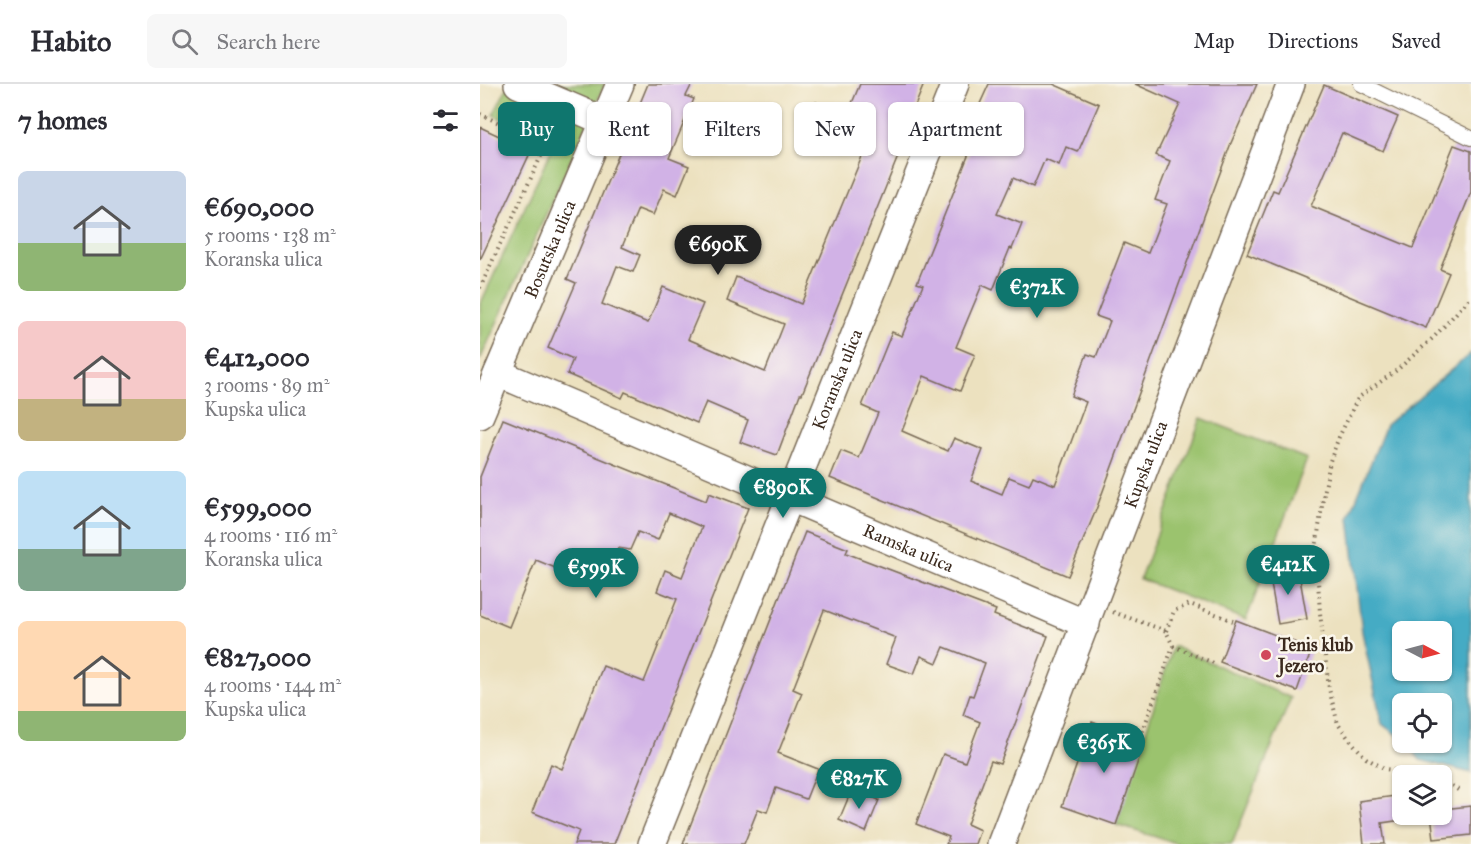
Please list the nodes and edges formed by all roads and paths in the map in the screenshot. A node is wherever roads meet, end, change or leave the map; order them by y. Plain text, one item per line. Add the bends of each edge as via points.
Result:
1 (518, 84) edge
2 (620, 84) edge
3 (955, 84) edge
4 (1291, 84) edge
5 (1361, 84) edge
6 (560, 102) edge
7 (612, 102) edge
8 (480, 114) edge
9 (498, 122) edge
10 (1471, 138) edge
11 (541, 156) edge
12 (589, 156) edge
13 (480, 288) edge
14 (1471, 297) edge
15 (498, 373) junction
16 (480, 415) edge
17 (791, 497) junction
18 (1090, 614) junction
19 (1233, 621) dead end
20 (1166, 631) junction
21 (1173, 646) junction
22 (1216, 664) dead end
23 (1140, 739) dead end
24 (1392, 770) edge
25 (1452, 786) edge
26 (1458, 790) dead end
27 (652, 844) edge
28 (1001, 844) edge

1 - 6 street
2 - 7 street, Bosutska ulica
3 - 17 street, Koranska ulica
4 - 18 street, Kupska ulica
5 - 10 lane
8 - 9 path
11 - 13 path
12 - 15 street, Bosutska ulica
14 - 24 path via 1434,337 1358,398 1330,462 1323,499 1316,549 1329,689 1338,724 1349,739 1366,758
15 - 16 street, Bosutska ulica
15 - 17 street, Ramska ulica
17 - 18 street, Ramska ulica
17 - 27 street, Koranska ulica
18 - 20 path
18 - 28 street, Kupska ulica
19 - 20 path via 1190,604 1174,611
20 - 21 path
21 - 22 path
21 - 23 path
25 - 26 path

